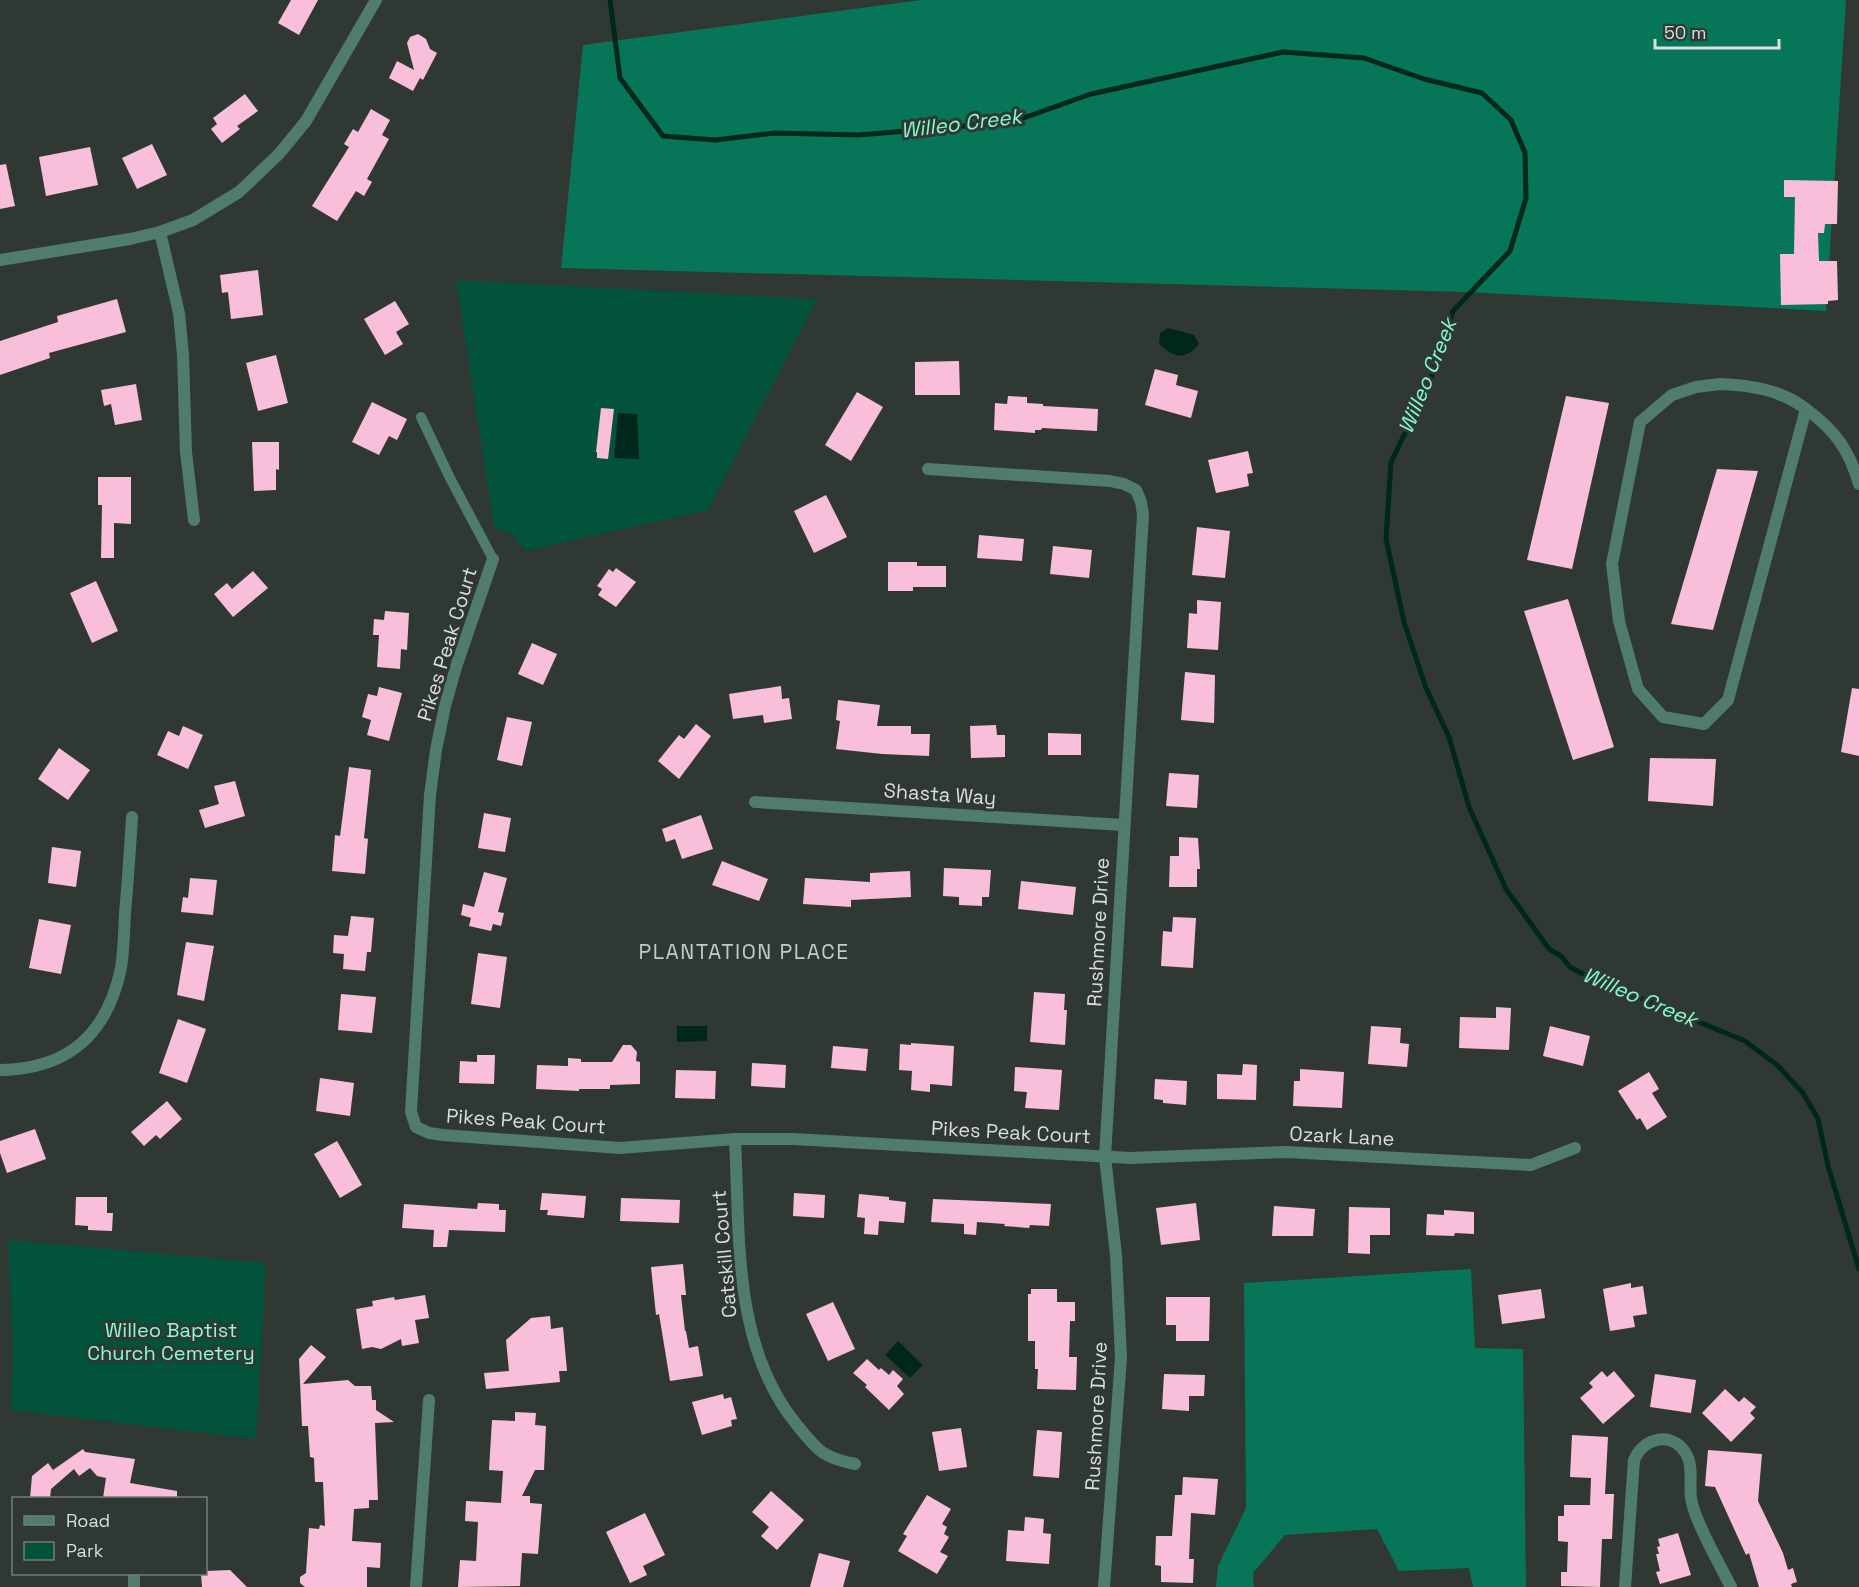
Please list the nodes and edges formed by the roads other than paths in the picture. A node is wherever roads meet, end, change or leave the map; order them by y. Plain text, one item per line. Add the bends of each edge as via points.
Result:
1 (376, 0) edge
2 (160, 232) junction
3 (0, 260) edge
4 (1806, 409) junction
5 (421, 417) dead end
6 (928, 469) dead end
7 (1859, 484) edge
8 (194, 520) dead end
9 (494, 559) joint
10 (755, 802) dead end
11 (132, 817) dead end
12 (1124, 825) junction
13 (0, 1070) edge
14 (735, 1139) junction
15 (1575, 1148) dead end
16 (1105, 1157) junction
17 (429, 1400) dead end
18 (855, 1464) dead end
19 (416, 1587) edge
20 (1104, 1587) edge
21 (1625, 1587) edge
22 (1731, 1587) edge

1 - 2 street via 306,121 279,154 231,197 193,220
2 - 3 street
2 - 8 street via 179,313 186,452
4 - 4 street via 1770,391 1720,384 1672,395 1640,422 1612,564 1619,621 1638,690 1664,717 1704,724 1728,700
4 - 7 street via 1841,441
5 - 9 lane
6 - 12 street, Rushmore Drive via 1110,482 1136,490 1143,514
9 - 14 street, Pikes Peak Court via 456,667 436,750 411,1112 416,1127 443,1135 620,1148
10 - 12 street, Shasta Way
11 - 13 street via 121,967 106,1011 68,1055 33,1067
12 - 16 street, Rushmore Drive
14 - 16 street, Pikes Peak Court
14 - 18 street, Catskill Court via 744,1289 758,1358 787,1414 816,1450
15 - 16 street, Ozark Lane via 1531,1165 1286,1152
16 - 20 street, Rushmore Drive via 1116,1255 1121,1357
17 - 19 street
21 - 22 street via 1634,1460 1643,1445 1667,1440 1680,1446 1688,1457 1693,1508

